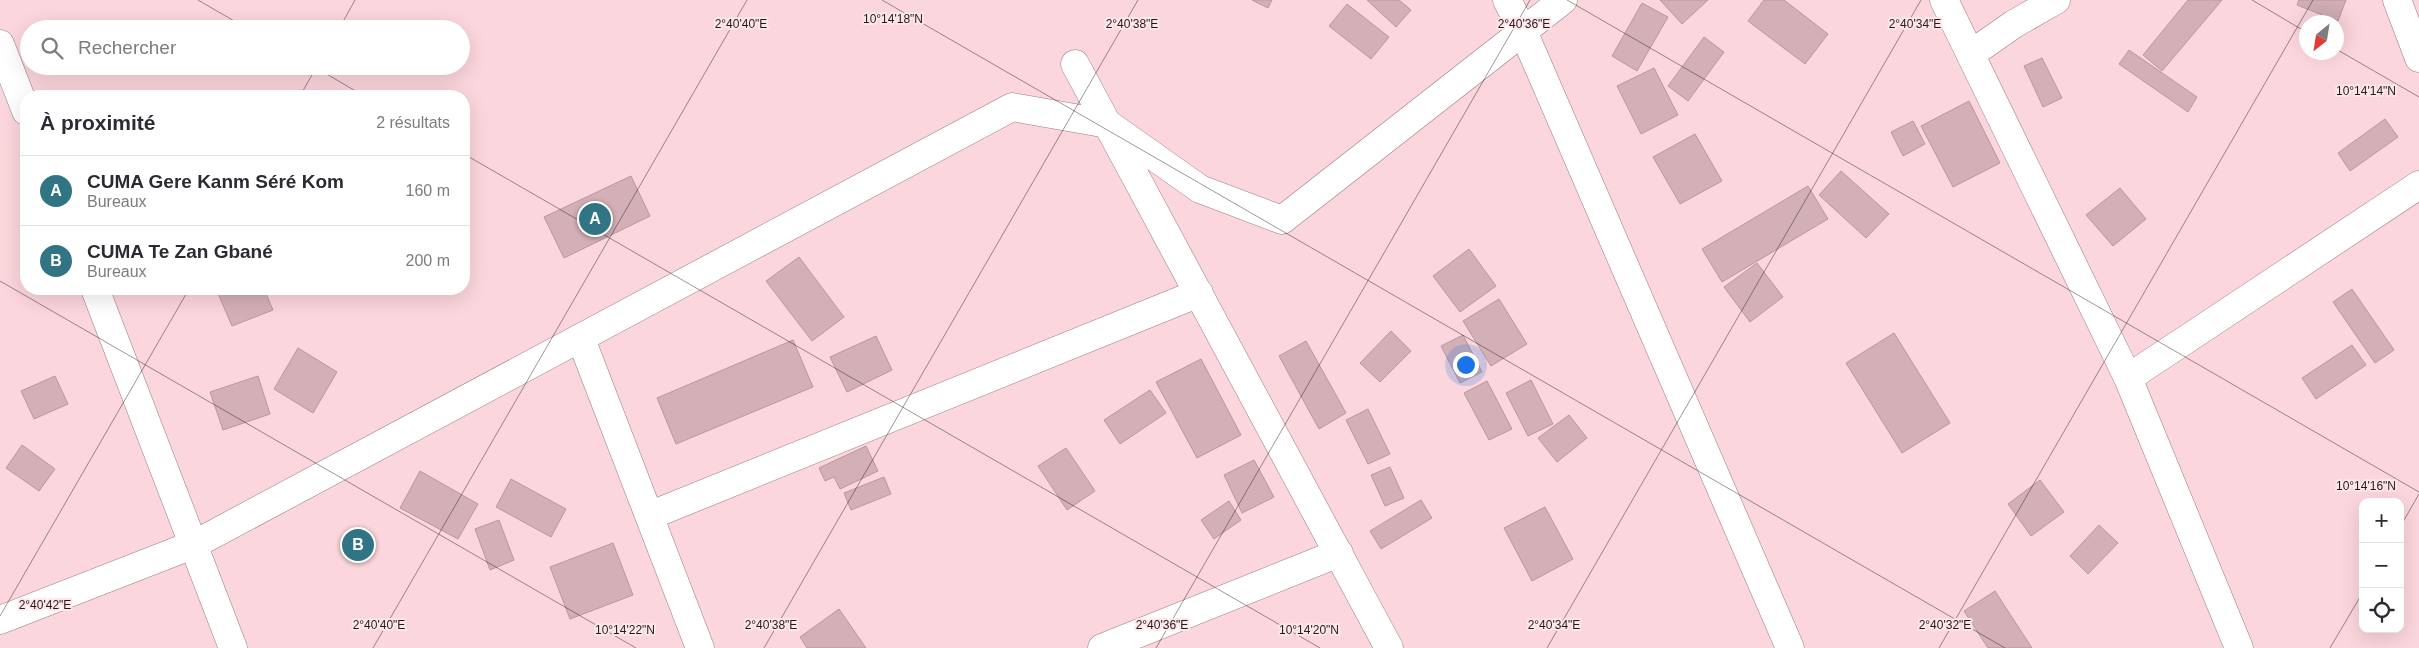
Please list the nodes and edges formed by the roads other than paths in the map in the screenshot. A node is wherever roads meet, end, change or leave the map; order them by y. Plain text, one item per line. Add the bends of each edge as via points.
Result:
1 (1507, 0) edge
2 (1563, 0) edge
3 (1944, 0) edge
4 (2056, 0) edge
5 (2397, 0) edge
6 (1522, 31) junction
7 (0, 44) edge
8 (1971, 54) junction
9 (2419, 58) edge
10 (1075, 64) dead end
11 (20, 96) edge
12 (1108, 124) junction
13 (2419, 185) edge
14 (1199, 293) junction
15 (97, 295) edge
16 (581, 339) junction
17 (2128, 378) junction
18 (649, 516) junction
19 (194, 544) junction
20 (1339, 553) junction
21 (0, 620) edge
22 (234, 648) edge
23 (700, 648) edge
24 (1102, 648) edge
25 (1389, 648) edge
26 (1790, 648) edge
27 (2239, 648) edge

1 - 6 street
2 - 6 street
3 - 8 street
4 - 8 street
5 - 9 street
6 - 12 street via 1282,220 1200,189
6 - 26 street
7 - 11 street
8 - 17 street
10 - 12 street
12 - 14 street
12 - 16 street via 1012,107
13 - 17 street
14 - 18 street
14 - 20 street
15 - 19 street
16 - 18 street
16 - 19 street
17 - 27 street
18 - 23 street
19 - 21 street
19 - 22 street
20 - 24 street
20 - 25 street

